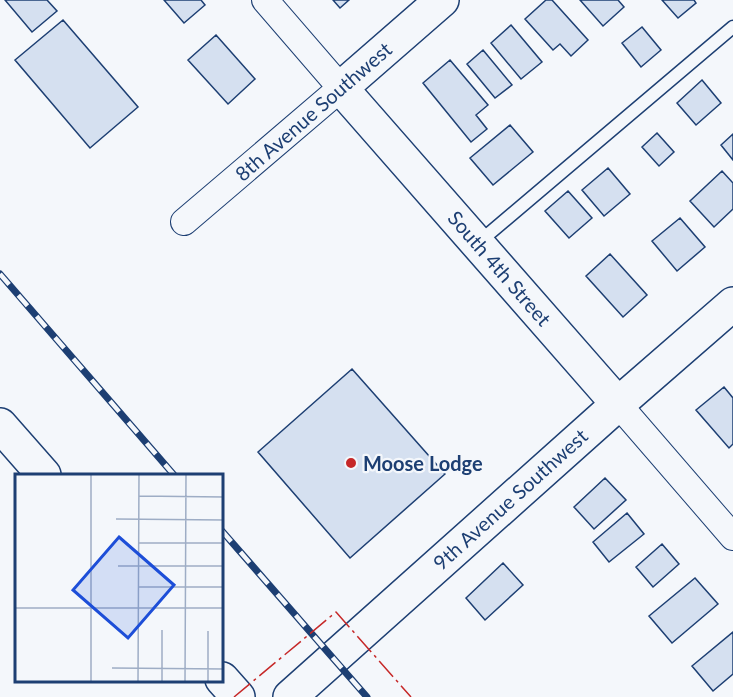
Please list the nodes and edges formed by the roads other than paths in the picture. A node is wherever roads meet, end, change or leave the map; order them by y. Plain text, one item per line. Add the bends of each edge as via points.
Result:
1 (265, 0) edge
2 (442, 0) edge
3 (733, 27) edge
4 (341, 87) junction
5 (184, 222) dead end
6 (478, 243) junction
7 (733, 304) edge
8 (618, 404) junction
9 (0, 425) edge
10 (43, 474) edge
11 (733, 537) edge
12 (224, 681) edge
13 (238, 697) edge
14 (290, 697) edge

1 - 4 street, South 4th Street
2 - 4 street, 8th Avenue Southwest
3 - 6 lane
4 - 5 street, 8th Avenue Southwest
4 - 6 street, South 4th Street
6 - 8 street, South 4th Street
7 - 8 street, 9th Avenue Southwest
8 - 11 street, South 4th Street
8 - 14 street, 9th Avenue Southwest
9 - 10 street
12 - 13 street

